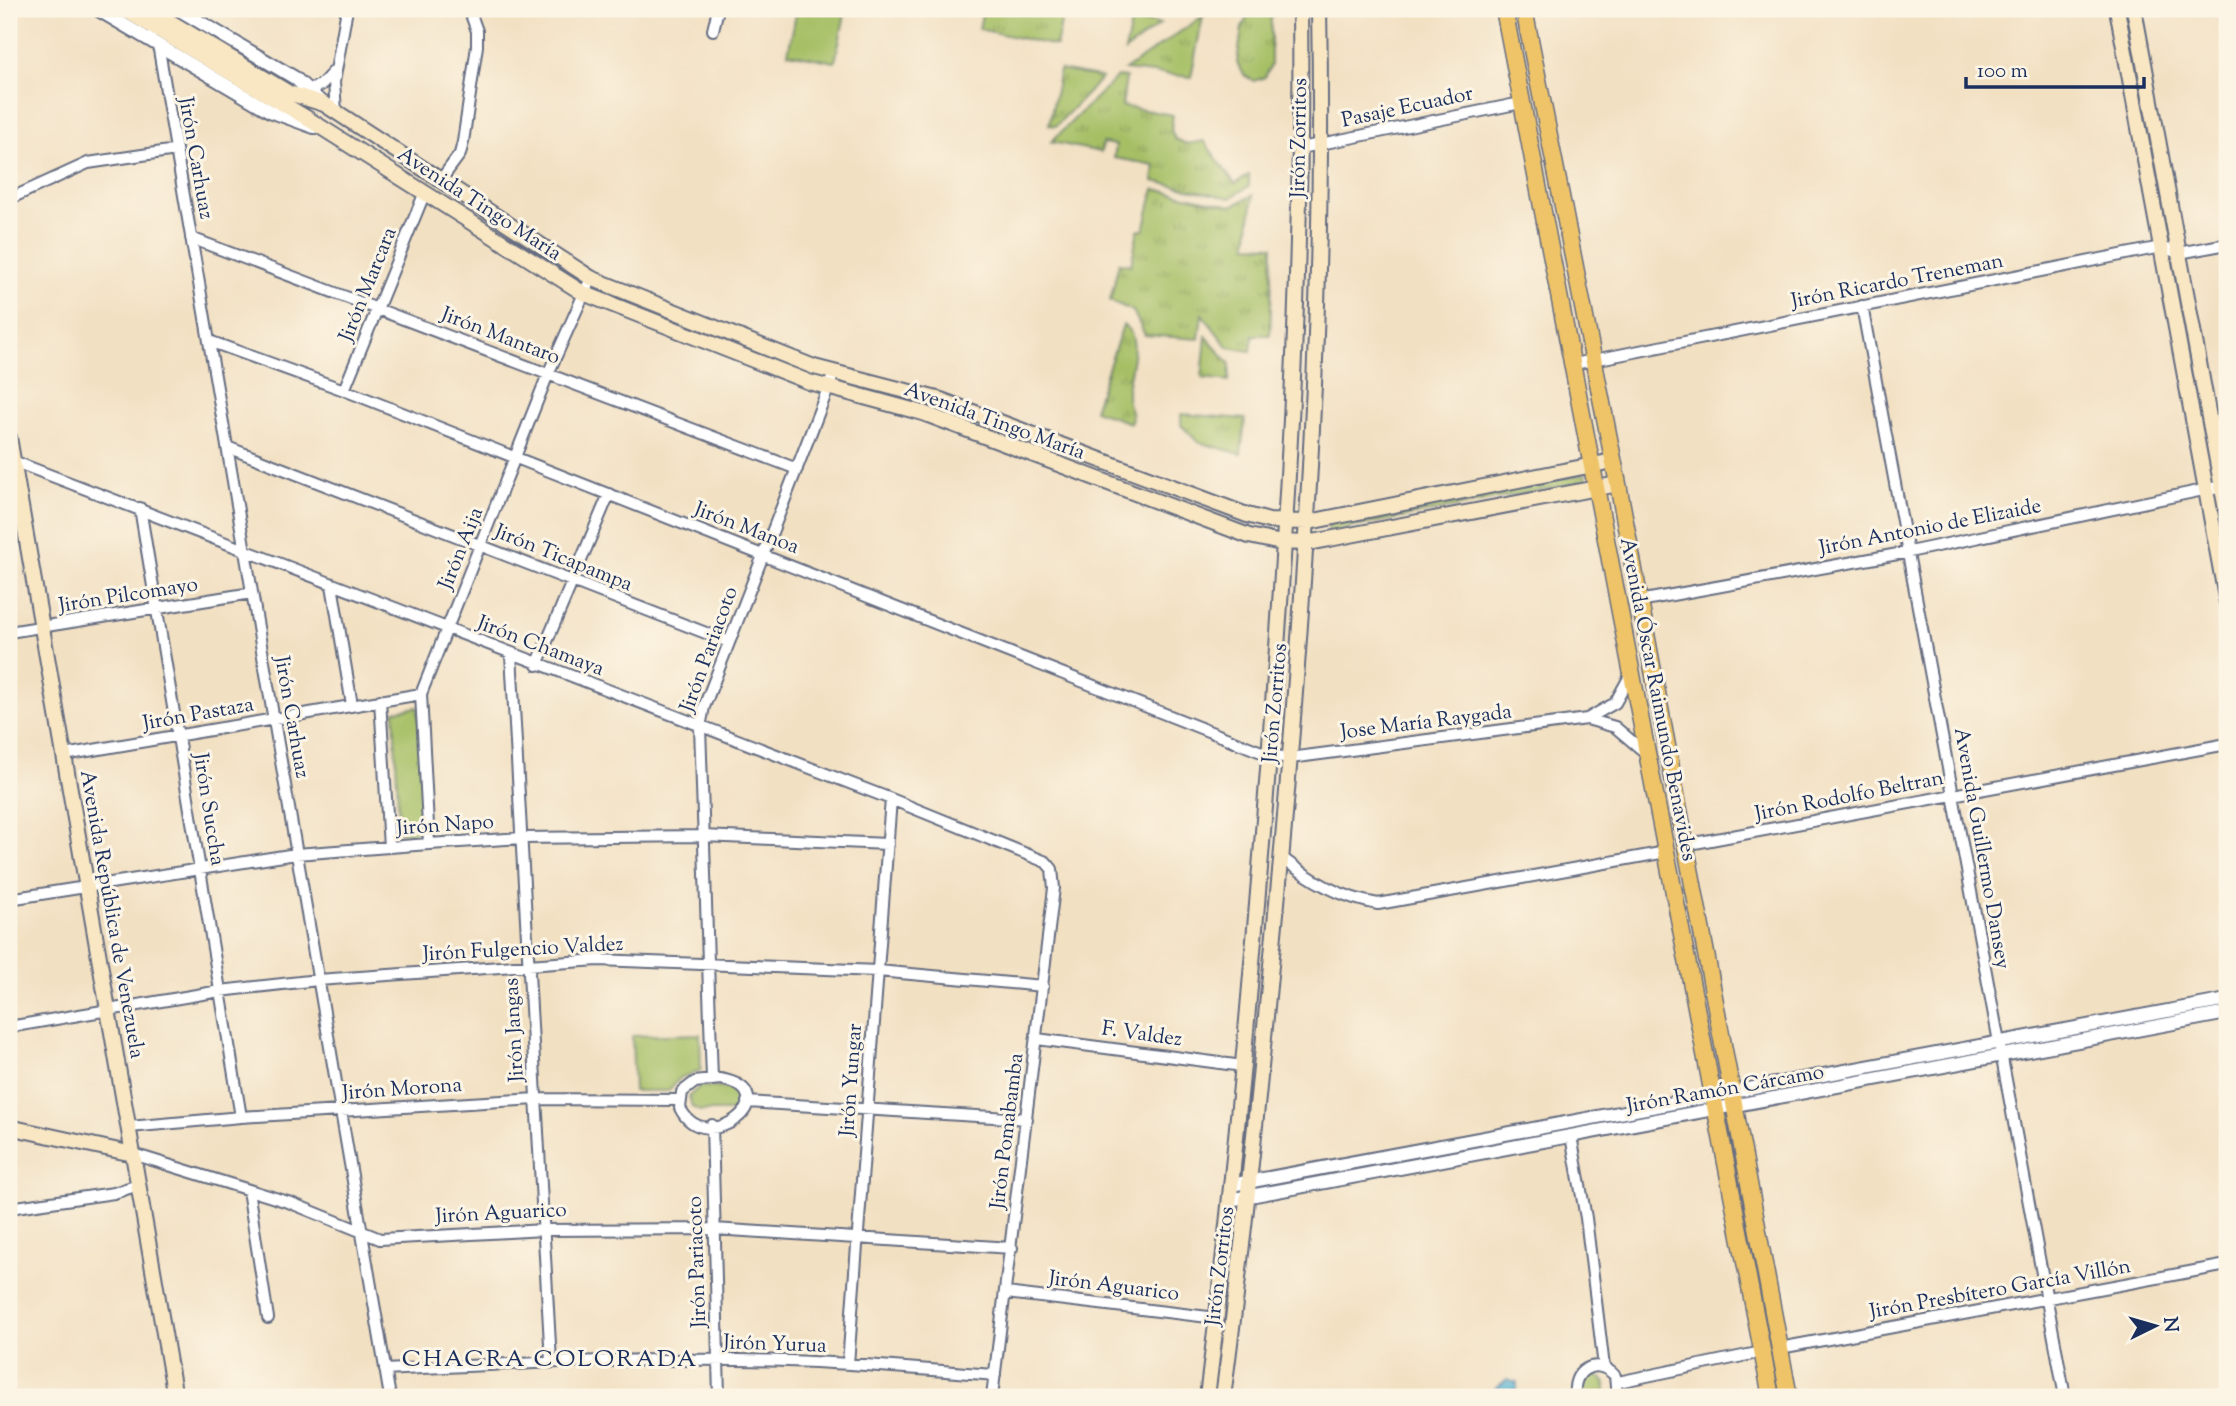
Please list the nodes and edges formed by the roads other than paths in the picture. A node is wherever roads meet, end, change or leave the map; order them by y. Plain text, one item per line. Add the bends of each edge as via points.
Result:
1 (97, 9) edge
2 (123, 9) edge
3 (149, 9) edge
4 (178, 9) edge
5 (347, 9) edge
6 (469, 9) edge
7 (718, 9) edge
8 (1300, 9) edge
9 (1319, 9) edge
10 (1504, 9) edge
11 (1524, 9) edge
12 (2117, 9) edge
13 (2134, 9) edge
14 (713, 30) dead end
15 (158, 44) junction
16 (337, 67) junction
17 (310, 89) junction
18 (1521, 103) junction
19 (330, 108) junction
20 (324, 130) junction
21 (1320, 144) junction
22 (1301, 148) junction
23 (176, 150) junction
24 (440, 181) junction
25 (425, 192) junction
26 (9, 199) edge
27 (191, 238) junction
28 (537, 243) junction
29 (2227, 244) edge
30 (2161, 247) junction
31 (2179, 253) junction
32 (526, 259) junction
33 (591, 278) junction
34 (583, 293) junction
35 (1862, 306) junction
36 (377, 308) junction
37 (209, 341) junction
38 (1593, 360) junction
39 (1574, 364) junction
40 (834, 373) junction
41 (548, 374) junction
42 (828, 388) junction
43 (344, 390) junction
44 (9, 437) edge
45 (227, 447) junction
46 (516, 459) junction
47 (13, 461) junction
48 (1613, 461) junction
49 (1594, 465) junction
50 (797, 469) junction
51 (1618, 484) junction
52 (2225, 486) edge
53 (1598, 488) junction
54 (2206, 490) junction
55 (608, 494) junction
56 (140, 508) junction
57 (2227, 515) edge
58 (1309, 522) junction
59 (1287, 523) junction
60 (1308, 542) junction
61 (1286, 543) junction
62 (481, 545) junction
63 (245, 551) junction
64 (1909, 552) junction
65 (764, 555) junction
66 (572, 582) junction
67 (332, 585) junction
68 (252, 593) junction
69 (1639, 601) junction
70 (2227, 603) edge
71 (157, 608) junction
72 (42, 627) junction
73 (448, 630) junction
74 (9, 632) edge
75 (729, 642) junction
76 (511, 654) junction
77 (537, 665) junction
78 (1632, 669) junction
79 (421, 695) junction
80 (380, 700) junction
81 (352, 705) junction
82 (273, 719) junction
83 (1587, 719) junction
84 (700, 727) junction
85 (178, 736) junction
86 (2227, 744) edge
87 (64, 755) junction
88 (1269, 755) junction
89 (1649, 756) junction
90 (1290, 758) junction
91 (1953, 795) junction
92 (891, 799) junction
93 (703, 836) junction
94 (522, 838) junction
95 (429, 844) junction
96 (888, 844) junction
97 (1685, 845) junction
98 (389, 847) junction
99 (1667, 852) junction
100 (296, 854) junction
101 (1281, 857) junction
102 (200, 868) junction
103 (1052, 869) joint
104 (87, 888) junction
105 (9, 899) edge
106 (707, 963) junction
107 (529, 964) junction
108 (878, 971) junction
109 (318, 980) junction
110 (1043, 986) junction
111 (220, 991) junction
112 (2227, 1000) edge
113 (108, 1009) junction
114 (2227, 1013) edge
115 (9, 1027) edge
116 (1037, 1039) junction
117 (1999, 1042) junction
118 (2002, 1057) junction
119 (1243, 1066) junction
120 (712, 1079) junction
121 (536, 1099) junction
122 (1731, 1099) junction
123 (679, 1100) junction
124 (747, 1102) junction
125 (1713, 1102) junction
126 (867, 1110) junction
127 (341, 1112) junction
128 (242, 1117) junction
129 (1027, 1119) junction
130 (712, 1125) junction
131 (129, 1127) junction
132 (9, 1128) edge
133 (1571, 1136) junction
134 (133, 1154) junction
135 (1369, 1159) junction
136 (1372, 1173) junction
137 (138, 1185) junction
138 (1249, 1188) junction
139 (247, 1190) junction
140 (1230, 1193) junction
141 (9, 1208) edge
142 (714, 1229) junction
143 (544, 1230) junction
144 (363, 1231) junction
145 (858, 1237) junction
146 (1012, 1248) junction
147 (2227, 1265) edge
148 (1006, 1293) junction
149 (2046, 1299) junction
150 (268, 1318) dead end
151 (1217, 1318) junction
152 (1780, 1348) junction
153 (1762, 1352) junction
154 (719, 1360) junction
155 (551, 1362) junction
156 (848, 1364) junction
157 (1604, 1367) junction
158 (385, 1370) junction
159 (995, 1375) junction
160 (1618, 1382) junction
161 (175, 1397) edge
162 (390, 1397) edge
163 (719, 1397) edge
164 (992, 1397) edge
165 (1207, 1397) edge
166 (1223, 1397) edge
167 (1576, 1397) edge
168 (1617, 1397) edge
169 (1771, 1397) edge
170 (1789, 1397) edge
171 (2065, 1397) edge

1 - 15 street, Avenida Tingo María
2 - 20 main road, Avenida Tingo María
3 - 19 main road, Avenida Tingo María via 289,93
4 - 17 street, Avenida Tingo María
5 - 16 street
6 - 24 street via 477,46 463,142 460,154
7 - 14 street
8 - 22 main road, Jirón Zorritos
9 - 21 main road, Jirón Zorritos
10 - 18 main road, Avenida Óscar Raimundo Benavides
11 - 38 main road, Avenida Óscar Raimundo Benavides
12 - 30 main road
13 - 31 main road
15 - 20 street, Avenida Tingo María via 270,111
15 - 23 street, Jirón Carhuaz
16 - 17 street via 331,78
16 - 19 street
17 - 19 street, Avenida Tingo María
18 - 21 street, Pasaje Ecuador
18 - 39 main road, Avenida Óscar Raimundo Benavides
19 - 24 main road, Avenida Tingo María
20 - 25 main road, Avenida Tingo María
21 - 22 street, Pasaje Ecuador
21 - 58 main road, Jirón Zorritos
22 - 59 main road, Jirón Zorritos
23 - 26 street via 88,163
23 - 27 street, Jirón Carhuaz
24 - 28 main road, Avenida Tingo María
25 - 32 main road, Avenida Tingo María
25 - 36 street, Jirón Marcara
27 - 36 street, Jirón Mantaro
27 - 37 street, Jirón Carhuaz
28 - 32 main road
28 - 33 main road, Avenida Tingo María
29 - 31 street, Jirón Ricardo Treneman
30 - 31 street, Jirón Ricardo Treneman
30 - 35 street, Jirón Ricardo Treneman
30 - 54 main road
31 - 52 main road
32 - 34 main road, Avenida Tingo María
33 - 34 street, Jirón Aija
33 - 40 main road, Avenida Tingo María
34 - 41 street, Jirón Aija
34 - 42 main road, Avenida Tingo María
35 - 38 street, Jirón Ricardo Treneman
35 - 64 street, Avenida Guillermo Dansey
36 - 41 street, Jirón Mantaro
36 - 43 street, Jirón Marcara
37 - 43 street, Jirón Manoa
37 - 45 street, Jirón Carhuaz
38 - 39 street, Jirón Ricardo Treneman
38 - 48 main road, Avenida Óscar Raimundo Benavides
39 - 49 main road, Avenida Óscar Raimundo Benavides
40 - 42 street, Jirón Pariacoto
40 - 59 main road, Avenida Tingo María via 928,395 1247,515
41 - 46 street, Jirón Aija
41 - 50 street, Jirón Mantaro
42 - 50 street, Jirón Pariacoto
42 - 61 main road, Avenida Tingo María via 923,413 1249,536
43 - 46 street, Jirón Manoa
44 - 47 main road, Avenida República de Venezuela
45 - 62 street, Jirón Ticapampa
45 - 63 street, Jirón Carhuaz
46 - 55 street, Jirón Manoa
46 - 62 street, Jirón Aija
47 - 56 street, Jirón Chamaya
47 - 72 main road, Avenida República de Venezuela
48 - 49 main road, Avenida Tingo María
48 - 51 main road, Avenida Óscar Raimundo Benavides
49 - 53 main road, Avenida Óscar Raimundo Benavides
49 - 58 main road, Avenida Tingo María
50 - 65 street, Jirón Pariacoto
51 - 53 main road, Avenida Tingo María
51 - 69 main road, Avenida Óscar Raimundo Benavides
52 - 54 street, Jirón Antonio de Elizaide
52 - 57 main road
53 - 60 main road, Avenida Tingo María
53 - 78 main road, Avenida Óscar Raimundo Benavides
54 - 64 street, Jirón Antonio de Elizaide
54 - 70 main road
55 - 65 street, Jirón Manoa
55 - 66 street
56 - 63 street, Jirón Chamaya
56 - 71 street, Jirón Succha
58 - 59 main road, Avenida Tingo María
58 - 60 main road, Jirón Zorritos
59 - 61 main road, Jirón Zorritos
60 - 61 main road, Avenida Tingo María
60 - 90 main road, Jirón Zorritos
61 - 88 main road, Jirón Zorritos
62 - 66 street, Jirón Ticapampa
62 - 73 street, Jirón Aija
63 - 67 street, Jirón Chamaya
63 - 68 street, Jirón Carhuaz
64 - 69 street, Jirón Antonio de Elizaide
64 - 91 street, Avenida Guillermo Dansey
65 - 75 street, Jirón Pariacoto
65 - 88 street, Jirón Manoa
66 - 75 street, Jirón Ticapampa
66 - 77 street
67 - 73 street, Jirón Chamaya
67 - 81 street
68 - 71 street, Jirón Pilcomayo
68 - 82 street, Jirón Carhuaz
69 - 97 main road, Avenida Óscar Raimundo Benavides
71 - 72 street, Jirón Pilcomayo
71 - 85 street, Jirón Succha
72 - 74 street, Jirón Pilcomayo
72 - 87 main road, Avenida República de Venezuela
73 - 76 street, Jirón Chamaya
73 - 79 street, Jirón Aija
75 - 84 street, Jirón Pariacoto
76 - 77 street, Jirón Chamaya
76 - 94 street, Jirón Jangas
77 - 84 street, Jirón Chamaya
78 - 83 street, Jose María Raygada via 1628,685 1615,703
78 - 89 main road, Avenida Óscar Raimundo Benavides
79 - 80 street, Jirón Pastaza
79 - 95 street, Jirón Aija
80 - 81 street, Jirón Pastaza
80 - 98 street
81 - 82 street, Jirón Pastaza
82 - 85 street, Jirón Pastaza
82 - 100 street, Jirón Carhuaz
83 - 89 street, Jose María Raygada via 1621,731
83 - 90 street, Jose María Raygada
84 - 92 street, Jirón Chamaya
84 - 93 street, Jirón Pariacoto
85 - 87 street, Jirón Pastaza
85 - 102 street, Jirón Succha
86 - 91 street, Jirón Rodolfo Beltran
87 - 104 main road, Avenida República de Venezuela
88 - 90 street, Jose María Raygada
88 - 119 main road, Jirón Zorritos
89 - 99 main road, Avenida Óscar Raimundo Benavides
90 - 101 main road, Jirón Zorritos
91 - 97 street, Jirón Rodolfo Beltran
91 - 117 street, Avenida Guillermo Dansey
92 - 96 street, Jirón Yungar
92 - 103 street, Jirón Chamaya via 1035,856
93 - 94 street, Jirón Napo
93 - 96 street, Jirón Napo
93 - 106 street, Jirón Pariacoto
94 - 95 street, Jirón Napo
94 - 107 street, Jirón Jangas
95 - 98 street, Jirón Napo
96 - 108 street, Jirón Yungar
97 - 122 main road, Avenida Óscar Raimundo Benavides
98 - 100 street, Jirón Napo
99 - 101 street via 1378,904 1323,888
99 - 125 main road, Avenida Óscar Raimundo Benavides
100 - 102 street, Jirón Napo
100 - 109 street, Jirón Carhuaz
101 - 138 main road, Jirón Zorritos
102 - 104 street, Jirón Napo
102 - 111 street, Jirón Succha
103 - 110 street, Jirón Pomabamba
104 - 105 street, Jirón Napo
104 - 113 main road, Avenida República de Venezuela
106 - 107 street, Jirón Fulgencio Valdez via 598,960
106 - 108 street, Jirón Fulgencio Valdez
106 - 120 street, Jirón Pariacoto
107 - 109 street, Jirón Fulgencio Valdez
107 - 121 street, Jirón Jangas
108 - 110 street, Jirón Fulgencio Valdez
108 - 126 street, Jirón Yungar
109 - 111 street, Jirón Fulgencio Valdez
109 - 127 street, Jirón Carhuaz
110 - 116 street, Jirón Pomabamba
111 - 113 street, Jirón Fulgencio Valdez
111 - 128 street, Jirón Succha
112 - 117 street, Jirón Ramón Cárcamo
113 - 115 street, Jirón Fulgencio Valdez
113 - 131 main road, Avenida República de Venezuela
114 - 118 street, Jirón Ramón Cárcamo
116 - 119 street, F. Valdez
116 - 129 street, Jirón Pomabamba
117 - 118 street, Avenida Guillermo Dansey
117 - 122 street, Jirón Ramón Cárcamo
118 - 122 street, Jirón Ramón Cárcamo
118 - 149 street, Avenida Guillermo Dansey
119 - 140 main road, Jirón Zorritos
120 - 123 street via 688,1086
120 - 124 street via 736,1083
121 - 123 street, Jirón Morona
121 - 127 street, Jirón Morona
121 - 143 street, Jirón Jangas
122 - 125 street, Jirón Ramón Cárcamo
122 - 152 main road, Avenida Óscar Raimundo Benavides
123 - 130 street via 689,1121
124 - 126 street
124 - 130 street via 739,1119
125 - 133 street, Jirón Ramón Cárcamo
125 - 135 street, Jirón Ramón Cárcamo
125 - 153 main road, Avenida Óscar Raimundo Benavides
126 - 129 street
126 - 145 street, Jirón Yungar
127 - 128 street, Jirón Morona
127 - 144 street, Jirón Carhuaz
128 - 131 street, Jirón Morona
129 - 146 street, Jirón Pomabamba
130 - 142 street, Jirón Pariacoto
131 - 134 main road, Avenida República de Venezuela
132 - 134 main road, Jirón Aguarico
133 - 136 street, Jirón Ramón Cárcamo
133 - 157 street
134 - 137 main road, Avenida República de Venezuela
134 - 139 street, Jirón Aguarico
135 - 136 street
135 - 138 street, Jirón Ramón Cárcamo
136 - 138 street, Jirón Ramón Cárcamo
137 - 141 street via 114,1193
137 - 161 main road, Avenida República de Venezuela
138 - 140 street, Jirón Ramón Cárcamo
138 - 166 main road, Jirón Zorritos
139 - 144 street, Jirón Aguarico
139 - 150 street
140 - 151 main road, Jirón Zorritos
142 - 143 street, Jirón Aguarico
142 - 145 street, Jirón Aguarico
142 - 154 street, Jirón Pariacoto
143 - 144 street, Jirón Aguarico via 380,1239
143 - 155 street, Jirón Jangas
144 - 158 street, Jirón Carhuaz
145 - 146 street, Jirón Aguarico
145 - 156 street, Jirón Yungar
146 - 148 street, Jirón Pomabamba
147 - 149 street, Jirón Presbítero García Villón
148 - 151 street, Jirón Aguarico
148 - 159 street, Jirón Pomabamba
149 - 152 street, Jirón Presbítero García Villón
149 - 171 street, Avenida Guillermo Dansey
151 - 165 main road, Jirón Zorritos
152 - 170 main road, Avenida Óscar Raimundo Benavides
153 - 160 street
153 - 169 main road, Avenida Óscar Raimundo Benavides
154 - 155 street, Jirón Yurua
154 - 156 street, Jirón Yurua
154 - 163 street, Jirón Pariacoto
155 - 158 street, Jirón Yurua
156 - 159 street, Jirón Yurua
157 - 160 street
157 - 167 street via 1583,1370 1574,1382
158 - 162 street, Jirón Carhuaz
159 - 164 street, Jirón Pomabamba
160 - 168 street

